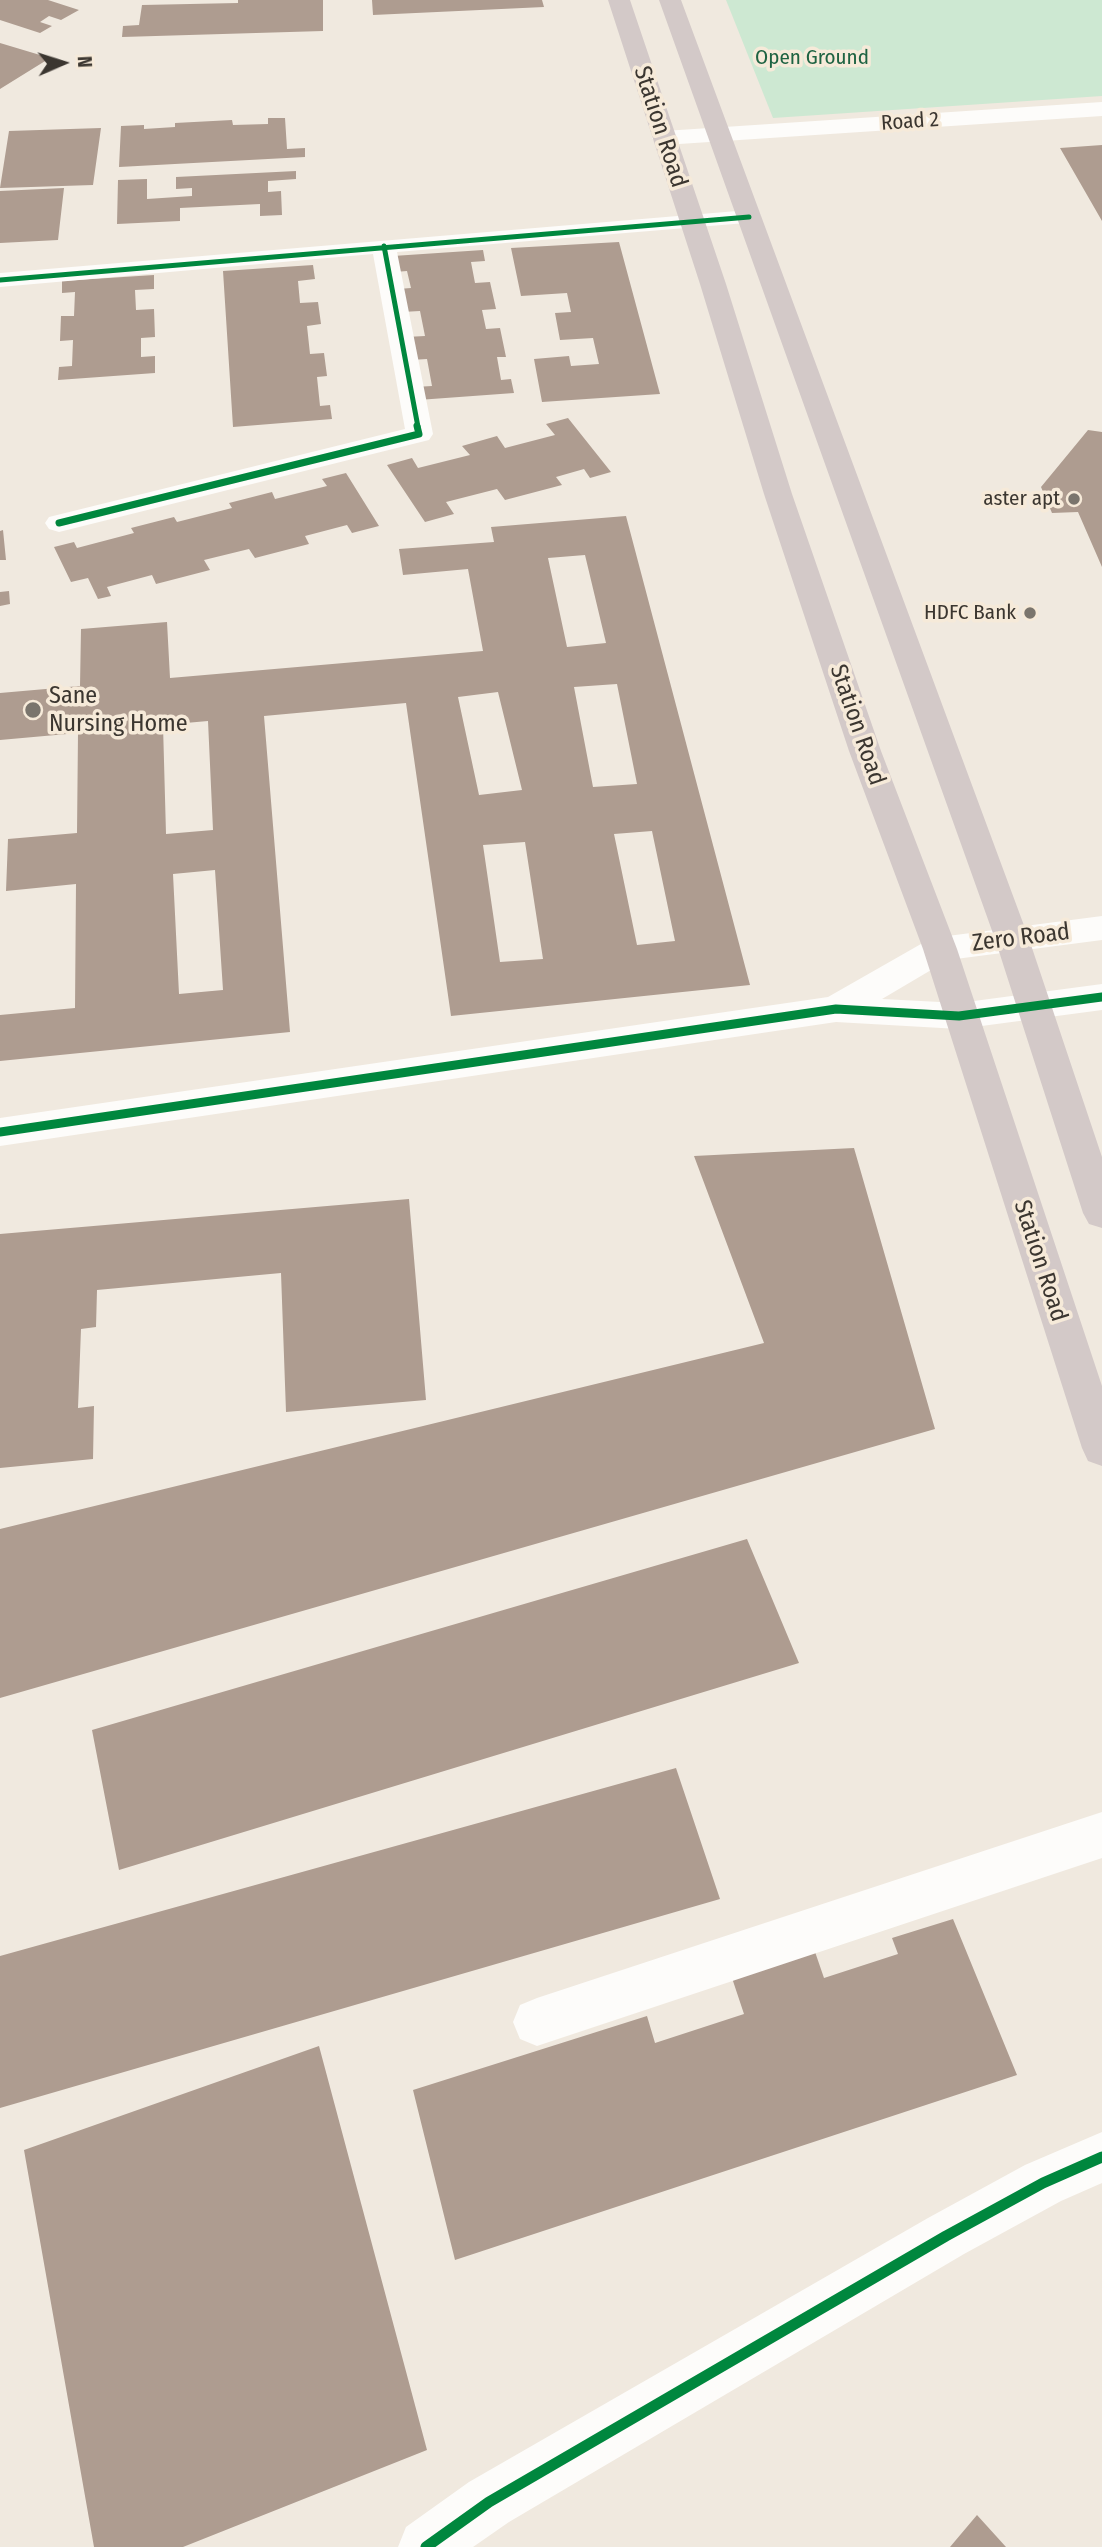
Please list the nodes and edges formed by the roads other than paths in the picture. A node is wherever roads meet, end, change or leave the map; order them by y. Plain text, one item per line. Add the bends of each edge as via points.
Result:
1 (619, 0) edge
2 (670, 0) edge
3 (1102, 109) edge
4 (718, 135) junction
5 (664, 138) junction
6 (749, 217) junction
7 (691, 221) junction
8 (384, 246) junction
9 (0, 281) edge
10 (58, 523) dead end
11 (1102, 928) edge
12 (1012, 939) junction
13 (940, 949) junction
14 (1102, 997) edge
15 (1032, 1007) junction
16 (836, 1009) junction
17 (959, 1016) junction
18 (0, 1132) edge
19 (1102, 1213) edge
20 (1102, 1448) edge
21 (1102, 1835) edge
22 (537, 2022) dead end
23 (1102, 2157) edge
24 (426, 2547) edge

1 - 5 main road, Station Road
2 - 4 main road, Station Road
3 - 4 street, Road 2
4 - 5 street, Road 2
4 - 6 main road, Station Road
5 - 7 main road, Station Road
6 - 7 street
6 - 12 main road, Station Road
7 - 8 street
7 - 13 main road, Station Road via 839,674
8 - 9 street
8 - 10 street via 419,434
11 - 12 street, Zero Road
12 - 13 street, Zero Road
12 - 15 main road, Station Road
13 - 16 street
13 - 17 main road, Station Road
14 - 15 street
15 - 17 street
15 - 19 main road, Station Road
16 - 17 street
16 - 18 street
17 - 20 main road, Station Road
21 - 22 street
23 - 24 street via 1042,2183 946,2236 489,2502

